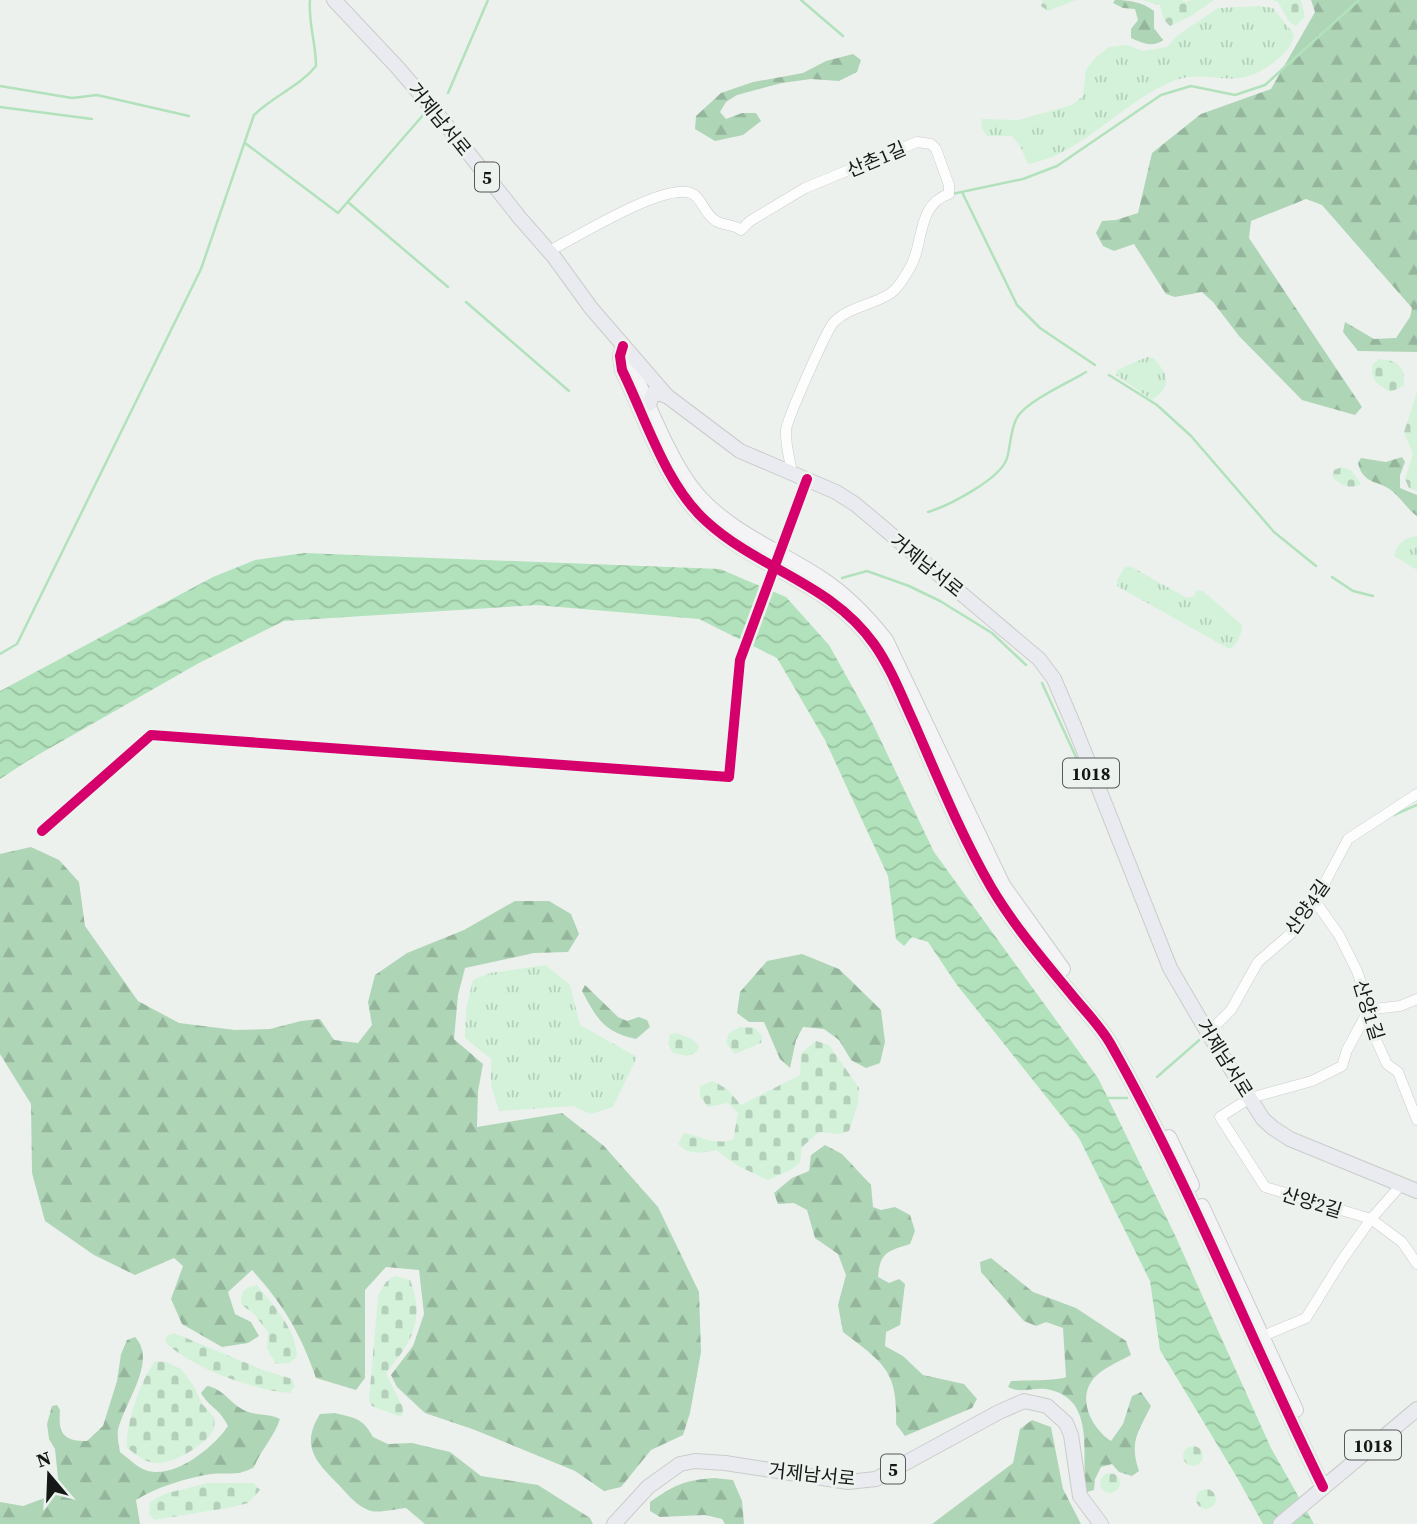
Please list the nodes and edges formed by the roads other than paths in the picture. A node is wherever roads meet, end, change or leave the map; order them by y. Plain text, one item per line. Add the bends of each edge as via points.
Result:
1 (334, 0) edge
2 (349, 0) edge
3 (356, 23) junction
4 (549, 251) junction
5 (591, 308) junction
6 (627, 361) junction
7 (667, 396) junction
8 (649, 404) junction
9 (792, 473) junction
10 (807, 479) junction
11 (775, 567) junction
12 (1417, 794) edge
13 (43, 831) dead end
14 (1315, 901) junction
15 (1417, 999) edge
16 (1367, 1013) junction
17 (1208, 1033) junction
18 (1250, 1098) junction
19 (1417, 1120) edge
20 (1401, 1185) junction
21 (1417, 1191) edge
22 (1371, 1219) junction
23 (1417, 1264) edge
24 (1257, 1338) junction
25 (1417, 1409) edge
26 (1321, 1488) junction
27 (614, 1524) edge
28 (1101, 1524) edge
29 (1280, 1524) edge

1 - 3 main road, 거제남서로 / 5
2 - 3 main road
3 - 4 main road, 거제남서로 / 5
4 - 5 main road, 거제남서로 / 5
4 - 9 street, 산촌1길 via 657,197 687,192 698,197 717,222 741,230 805,188 905,145 931,144 949,194 932,205 911,268 892,292 832,323 786,429
5 - 6 street
5 - 6 main road, 거제남서로 / 5 via 623,346
6 - 7 main road, 거제남서로
6 - 8 street
6 - 11 street via 664,459 687,500 707,523
7 - 8 main road via 654,392
7 - 9 main road, 거제남서로 / 1018 via 740,451
8 - 11 street via 696,494
9 - 10 main road, 거제남서로 / 1018
10 - 11 street
10 - 17 main road, 거제남서로 / 1018 via 856,504 1015,637 1054,678 1170,968
11 - 13 street via 740,660 729,777 151,736
11 - 24 street via 836,604 875,645 992,889 1107,1038
12 - 14 street, 산양4길 via 1348,839
14 - 16 street, 산양1길 via 1357,971
14 - 17 street, 산양4길 via 1295,930 1258,962 1231,1010
15 - 16 street
16 - 18 street via 1342,1066 1312,1081
16 - 19 street, 산양1길
17 - 18 main road, 거제남서로 / 1018
18 - 20 main road, 거제남서로 / 1018 via 1263,1119 1290,1139
18 - 22 street, 산양2길 via 1220,1117 1265,1187
20 - 21 main road, 거제남서로 / 1018
20 - 22 street
22 - 23 street, 산양2길 via 1402,1242
22 - 24 street via 1306,1318
24 - 26 street
24 - 26 street via 1302,1444 1301,1452
25 - 26 main road, 1018
26 - 29 main road
27 - 28 main road, 거제남서로 / 5 via 648,1487 680,1464 725,1463 848,1482 876,1479 1024,1401 1047,1406 1066,1423 1080,1496

